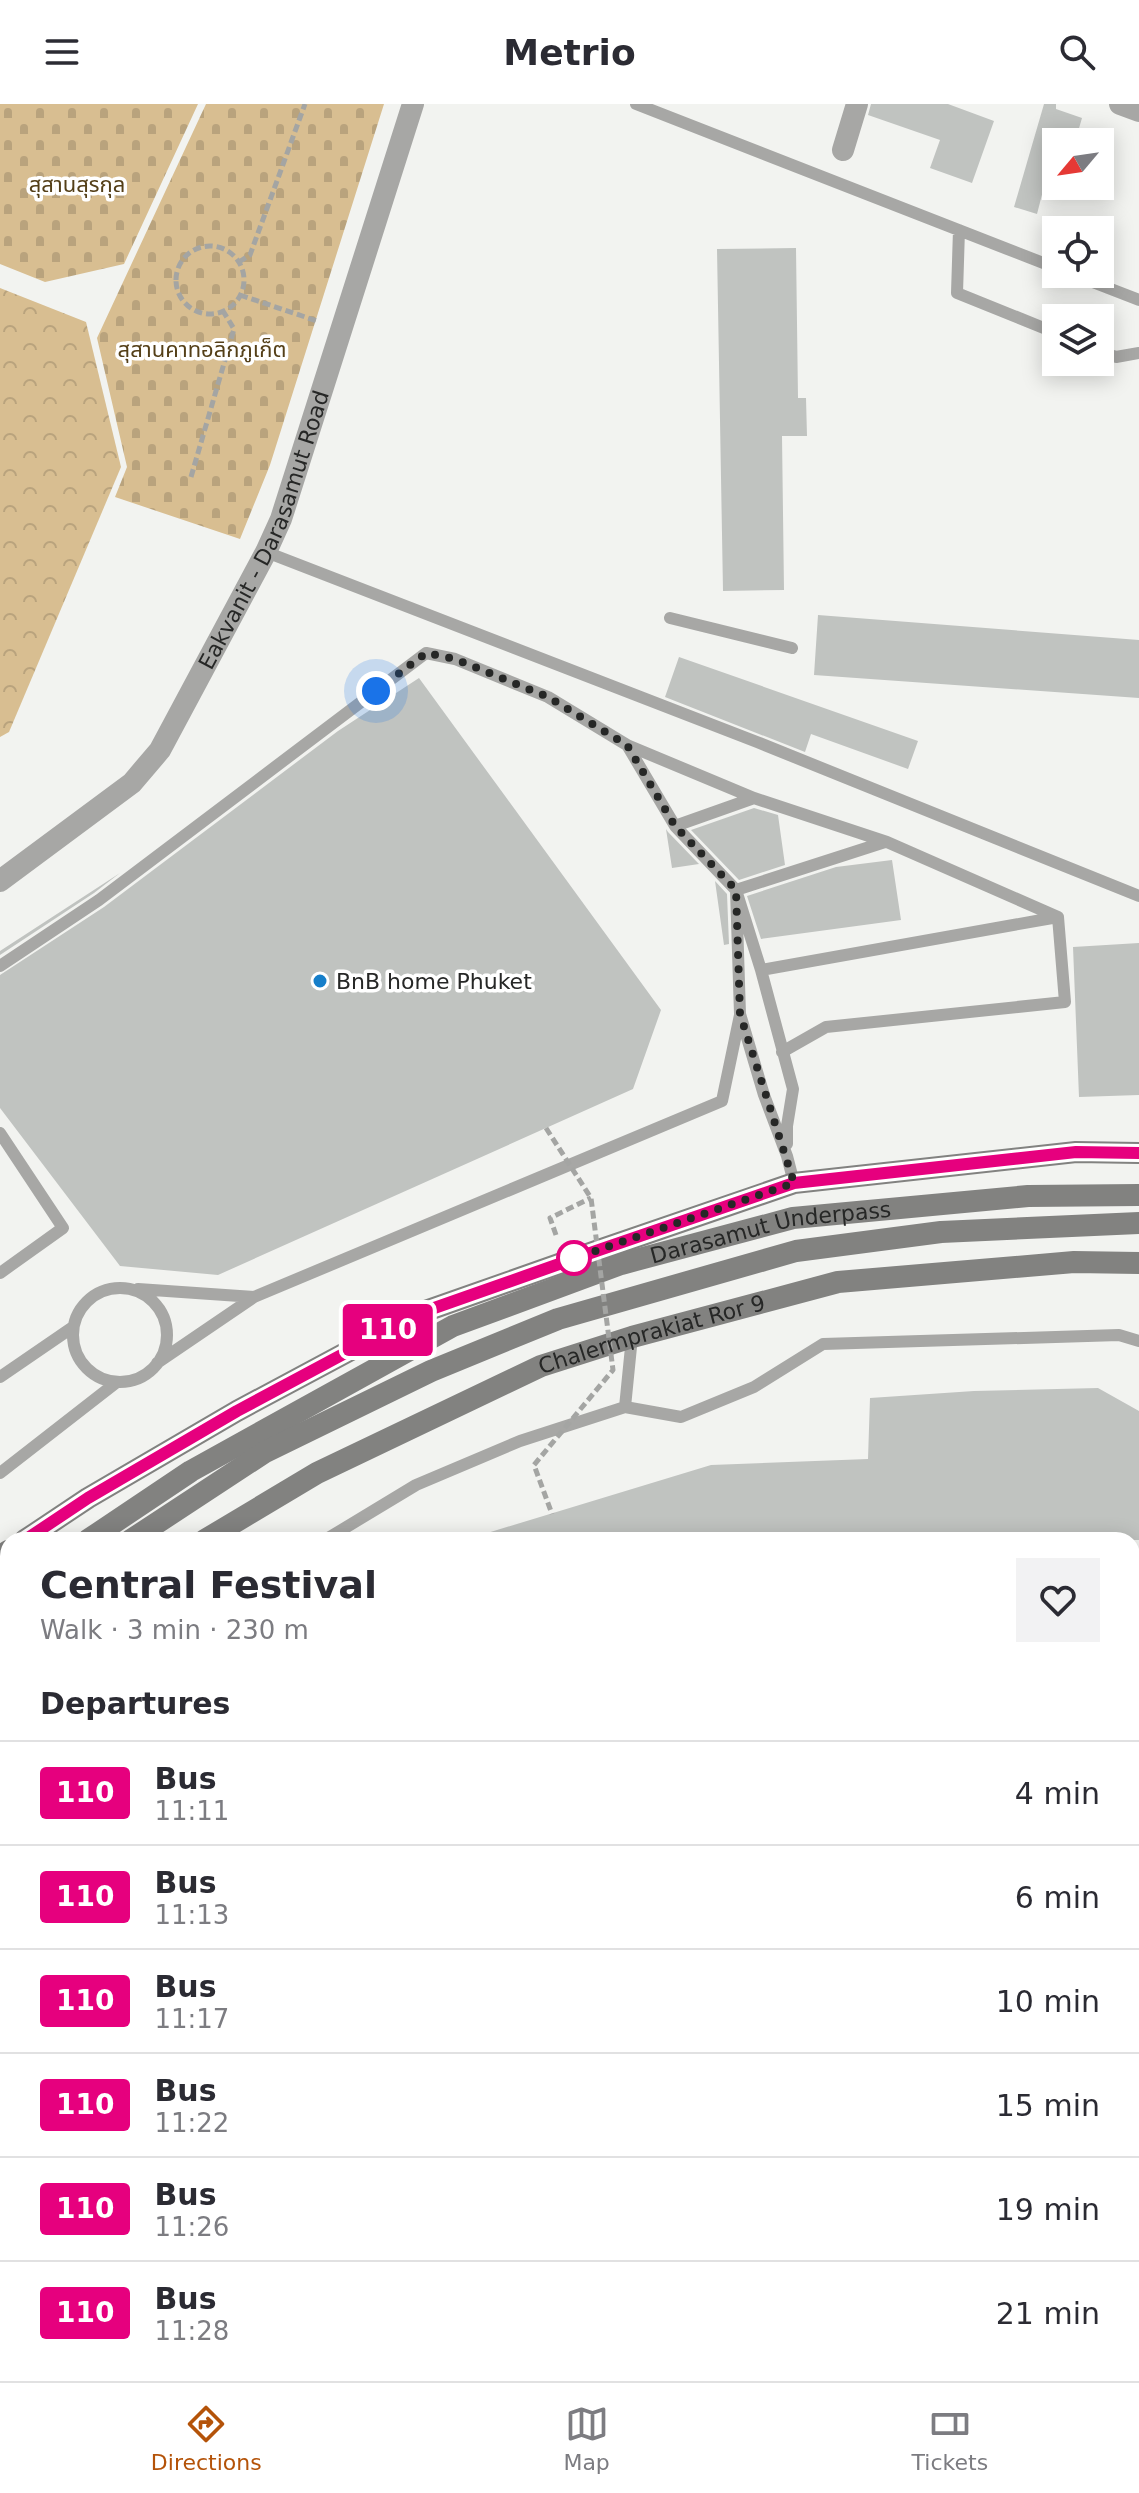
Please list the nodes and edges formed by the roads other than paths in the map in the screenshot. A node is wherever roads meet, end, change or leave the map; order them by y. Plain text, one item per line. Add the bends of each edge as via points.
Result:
1 (413, 104) edge
2 (636, 104) edge
3 (857, 104) edge
4 (1120, 104) edge
5 (1139, 111) edge
6 (843, 150) dead end
7 (959, 230) junction
8 (1042, 263) edge
9 (1108, 288) edge
10 (1139, 300) edge
11 (1042, 327) edge
12 (1139, 353) edge
13 (1114, 356) edge
14 (266, 552) junction
15 (670, 618) dead end
16 (792, 648) dead end
17 (627, 745) junction
18 (754, 798) junction
19 (675, 826) junction
20 (887, 842) junction
21 (0, 881) edge
22 (736, 890) junction
23 (1139, 896) edge
24 (1058, 917) junction
25 (0, 966) edge
26 (761, 970) junction
27 (740, 1014) junction
28 (782, 1052) junction
29 (0, 1133) edge
30 (1139, 1153) edge
31 (787, 1156) junction
32 (794, 1183) junction
33 (1139, 1195) edge
34 (1139, 1223) edge
35 (1139, 1263) edge
36 (0, 1273) edge
37 (132, 1289) junction
38 (254, 1297) junction
39 (73, 1327) junction
40 (632, 1337) junction
41 (1139, 1341) edge
42 (157, 1363) junction
43 (0, 1377) edge
44 (117, 1382) junction
45 (625, 1407) junction
46 (0, 1473) edge
47 (37, 1532) edge
48 (100, 1532) edge
49 (143, 1532) edge
50 (218, 1532) edge
51 (338, 1532) edge

1 - 14 street, Eakvanit - Darasamut Road
2 - 7 lane
3 - 6 street
4 - 5 street
7 - 8 lane
7 - 11 lane via 957,293
9 - 10 lane
12 - 13 lane
14 - 21 street, Eakvanit - Darasamut Road via 160,750 132,783
14 - 23 lane
15 - 16 lane
17 - 18 lane
17 - 19 lane
17 - 25 lane via 548,697 455,659 426,653 99,900
18 - 19 lane
18 - 20 lane
19 - 22 lane
20 - 22 lane
20 - 24 lane
22 - 26 lane
22 - 27 lane
24 - 26 lane
24 - 28 lane via 1065,1002 826,1027
26 - 28 lane
27 - 31 lane
27 - 38 lane via 722,1101
28 - 31 lane via 793,1089
29 - 36 lane via 63,1228
30 - 32 main road via 1076,1152
31 - 32 lane
32 - 47 main road via 420,1313 237,1411
33 - 48 main road, Darasamut Underpass via 1028,1196 793,1218 621,1264 453,1326 191,1471
34 - 49 main road, Darasamut Underpass via 941,1232 796,1251 558,1319 431,1371 265,1452
35 - 40 main road, Chalermprakiat Ror 9 via 1074,1262 838,1282
37 - 38 lane
37 - 39 lane via 101,1291 78,1312
37 - 42 lane via 146,1295 165,1319 168,1335
38 - 42 lane
39 - 43 lane
39 - 44 lane via 73,1343 88,1371
40 - 45 lane
40 - 50 main road, Chalermprakiat Ror 9 via 541,1366 317,1473
41 - 45 lane via 1119,1335 823,1344 754,1387 681,1417
42 - 44 lane via 133,1381
44 - 46 lane
45 - 51 lane via 520,1441 416,1485

